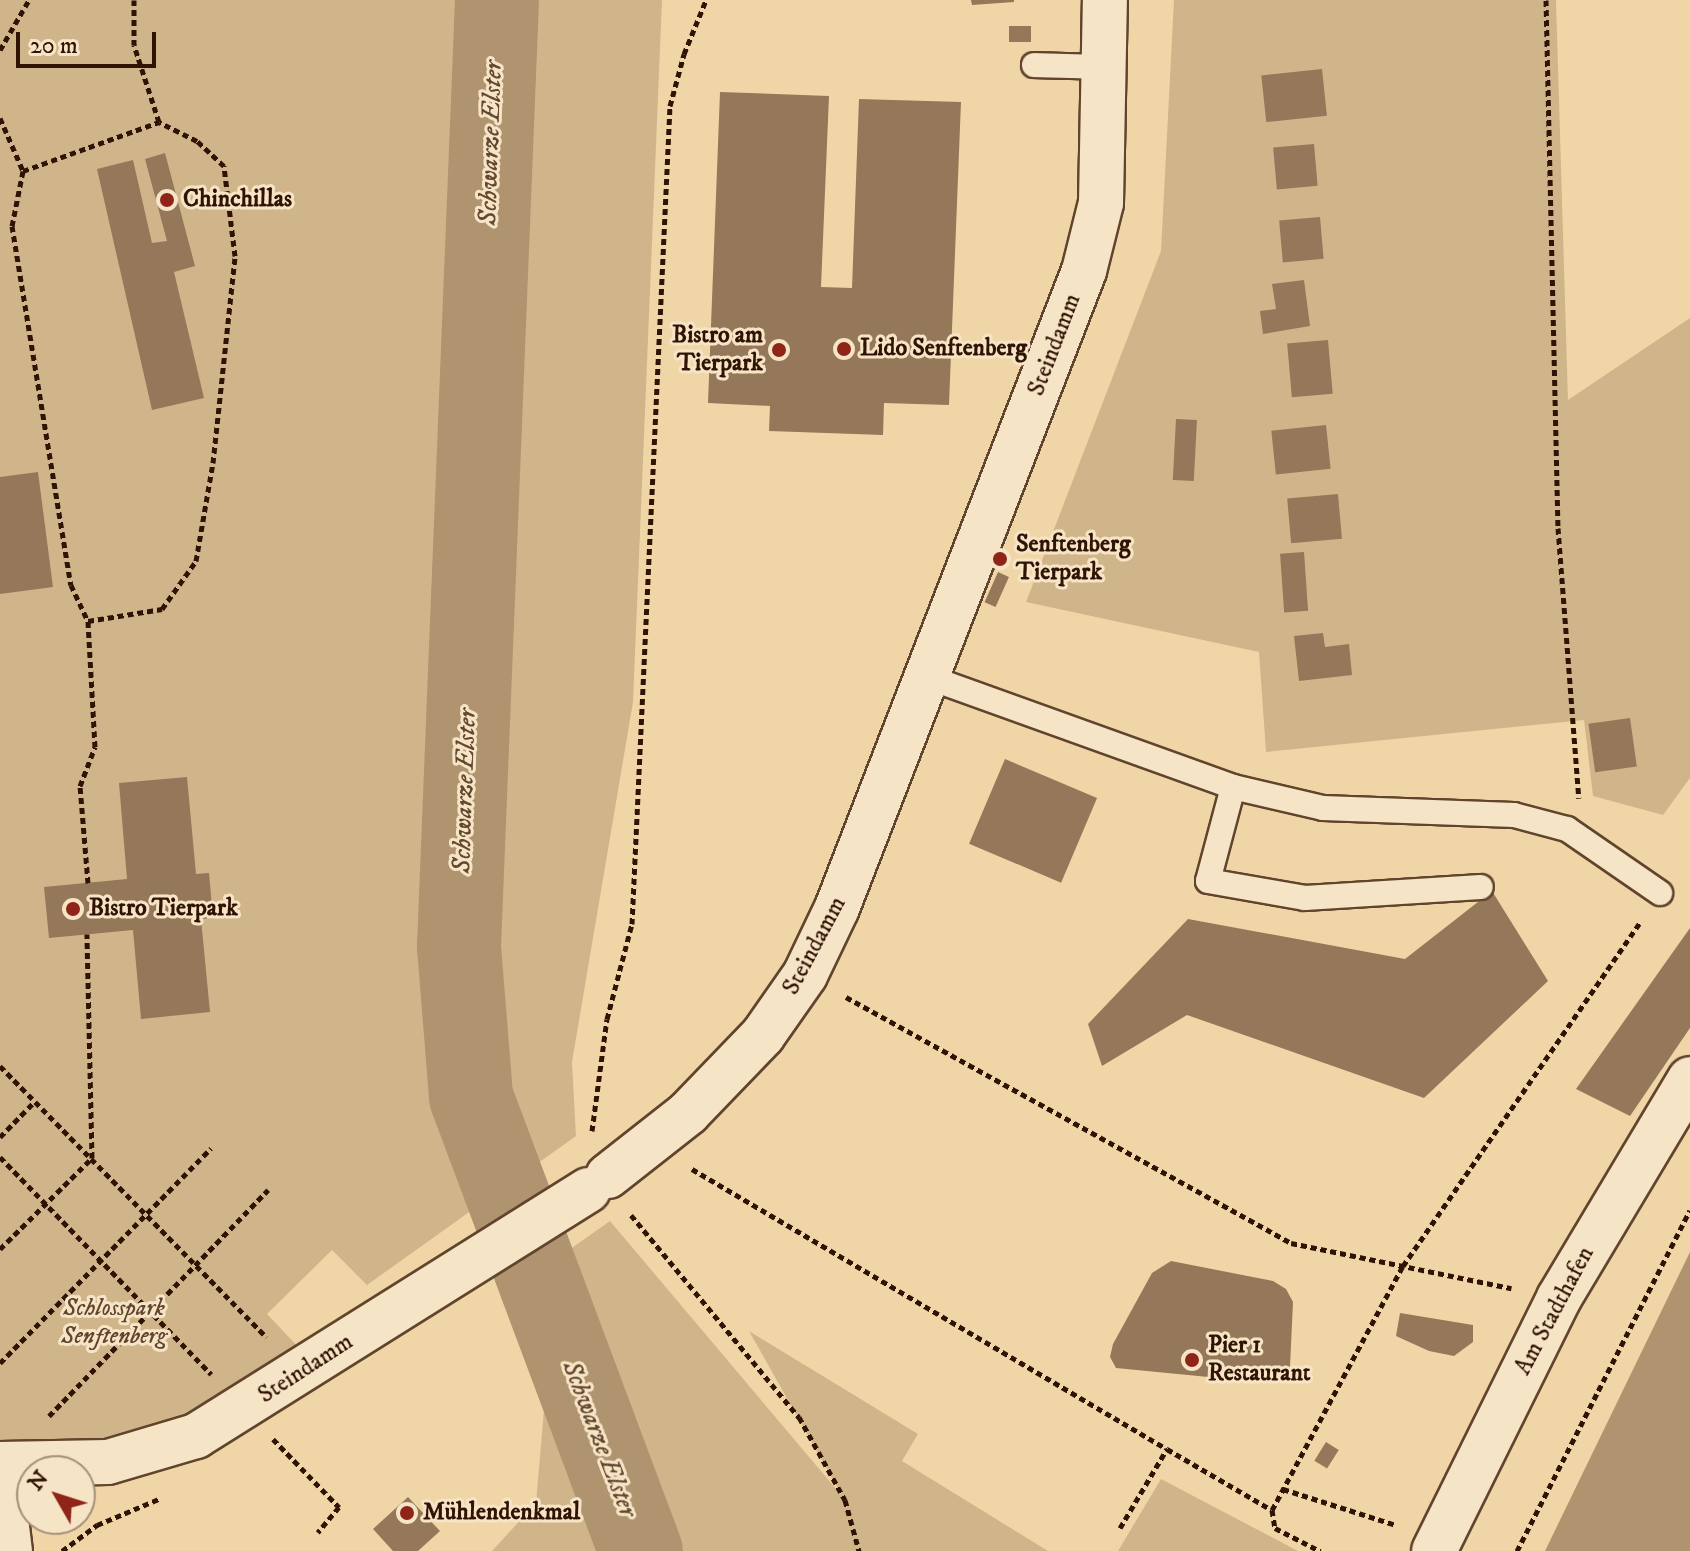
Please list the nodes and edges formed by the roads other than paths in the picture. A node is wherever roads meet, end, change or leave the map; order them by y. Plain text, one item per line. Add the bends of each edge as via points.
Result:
1 (1105, 0) edge
2 (1034, 65) dead end
3 (1107, 67) junction
4 (925, 676) junction
5 (1233, 787) junction
6 (1481, 887) dead end
7 (1660, 893) road end
8 (1690, 1079) edge
9 (0, 1464) edge
10 (0, 1470) edge
11 (1421, 1540) edge
12 (10, 1551) edge

1 - 3 street, Steindamm
2 - 3 lane
3 - 4 street, Steindamm via 1101,203 1084,271
4 - 5 lane
4 - 9 street, Steindamm via 853,870 805,975 725,1079 598,1183 196,1436 108,1462
5 - 6 lane via 1208,881 1305,898
5 - 7 lane via 1323,808 1514,815 1567,829
8 - 11 street, Am Stadthafen
10 - 12 street

